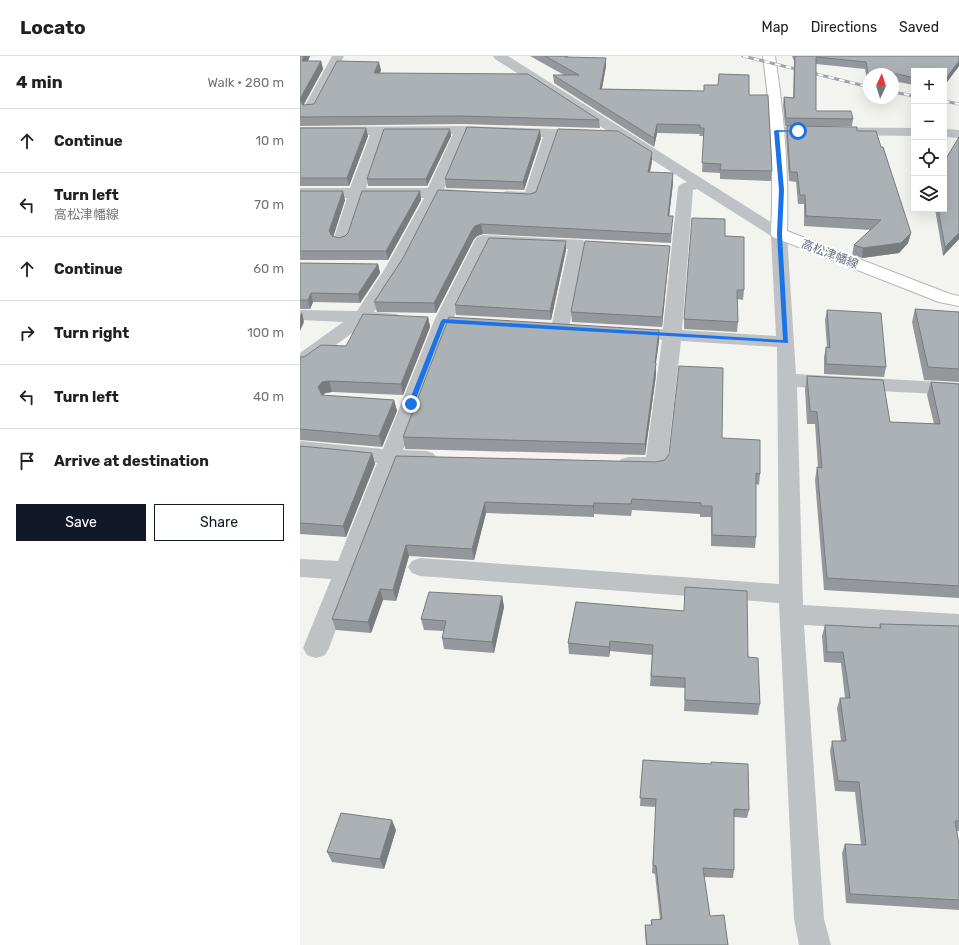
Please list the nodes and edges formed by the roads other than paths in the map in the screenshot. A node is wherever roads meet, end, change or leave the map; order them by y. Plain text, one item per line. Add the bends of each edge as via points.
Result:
1 (338, 56) edge
2 (499, 56) edge
3 (769, 56) edge
4 (310, 109) edge
5 (379, 130) junction
6 (462, 130) junction
7 (776, 131) junction
8 (911, 132) edge
9 (551, 133) junction
10 (947, 133) edge
11 (959, 134) edge
12 (304, 135) edge
13 (622, 135) junction
14 (699, 184) junction
15 (300, 193) edge
16 (434, 193) junction
17 (356, 194) junction
18 (779, 234) junction
19 (341, 241) edge
20 (959, 301) edge
21 (300, 315) edge
22 (362, 317) junction
23 (406, 319) edge
24 (559, 328) edge
25 (642, 333) edge
26 (672, 335) junction
27 (786, 342) junction
28 (300, 362) edge
29 (786, 380) junction
30 (959, 389) edge
31 (300, 448) edge
32 (390, 457) junction
33 (445, 459) edge
34 (609, 464) edge
35 (420, 567) dead end
36 (300, 568) edge
37 (346, 570) junction
38 (791, 604) junction
39 (959, 624) edge
40 (316, 648) dead end
41 (815, 945) edge

1 - 4 street
2 - 13 street
3 - 7 main road
5 - 6 street
5 - 12 street
5 - 17 street
6 - 9 street
6 - 16 street
7 - 8 street
7 - 18 main road via 782,190
9 - 13 street
9 - 16 street via 531,197
10 - 11 street
13 - 14 street
14 - 18 street
14 - 26 street via 686,187 673,249
15 - 17 street
16 - 17 street
16 - 22 street via 387,267
17 - 19 street
18 - 20 main road, 高松津幡線 via 945,298
18 - 27 street
21 - 22 street
22 - 23 street
22 - 28 street
24 - 32 street via 585,244 483,240 403,404
25 - 26 street
26 - 27 street
26 - 34 street via 656,465
27 - 29 street
29 - 30 street
29 - 38 street
31 - 32 street
32 - 33 street
32 - 37 street
35 - 38 street
36 - 37 street
37 - 40 street
38 - 39 street
38 - 41 street via 809,919

